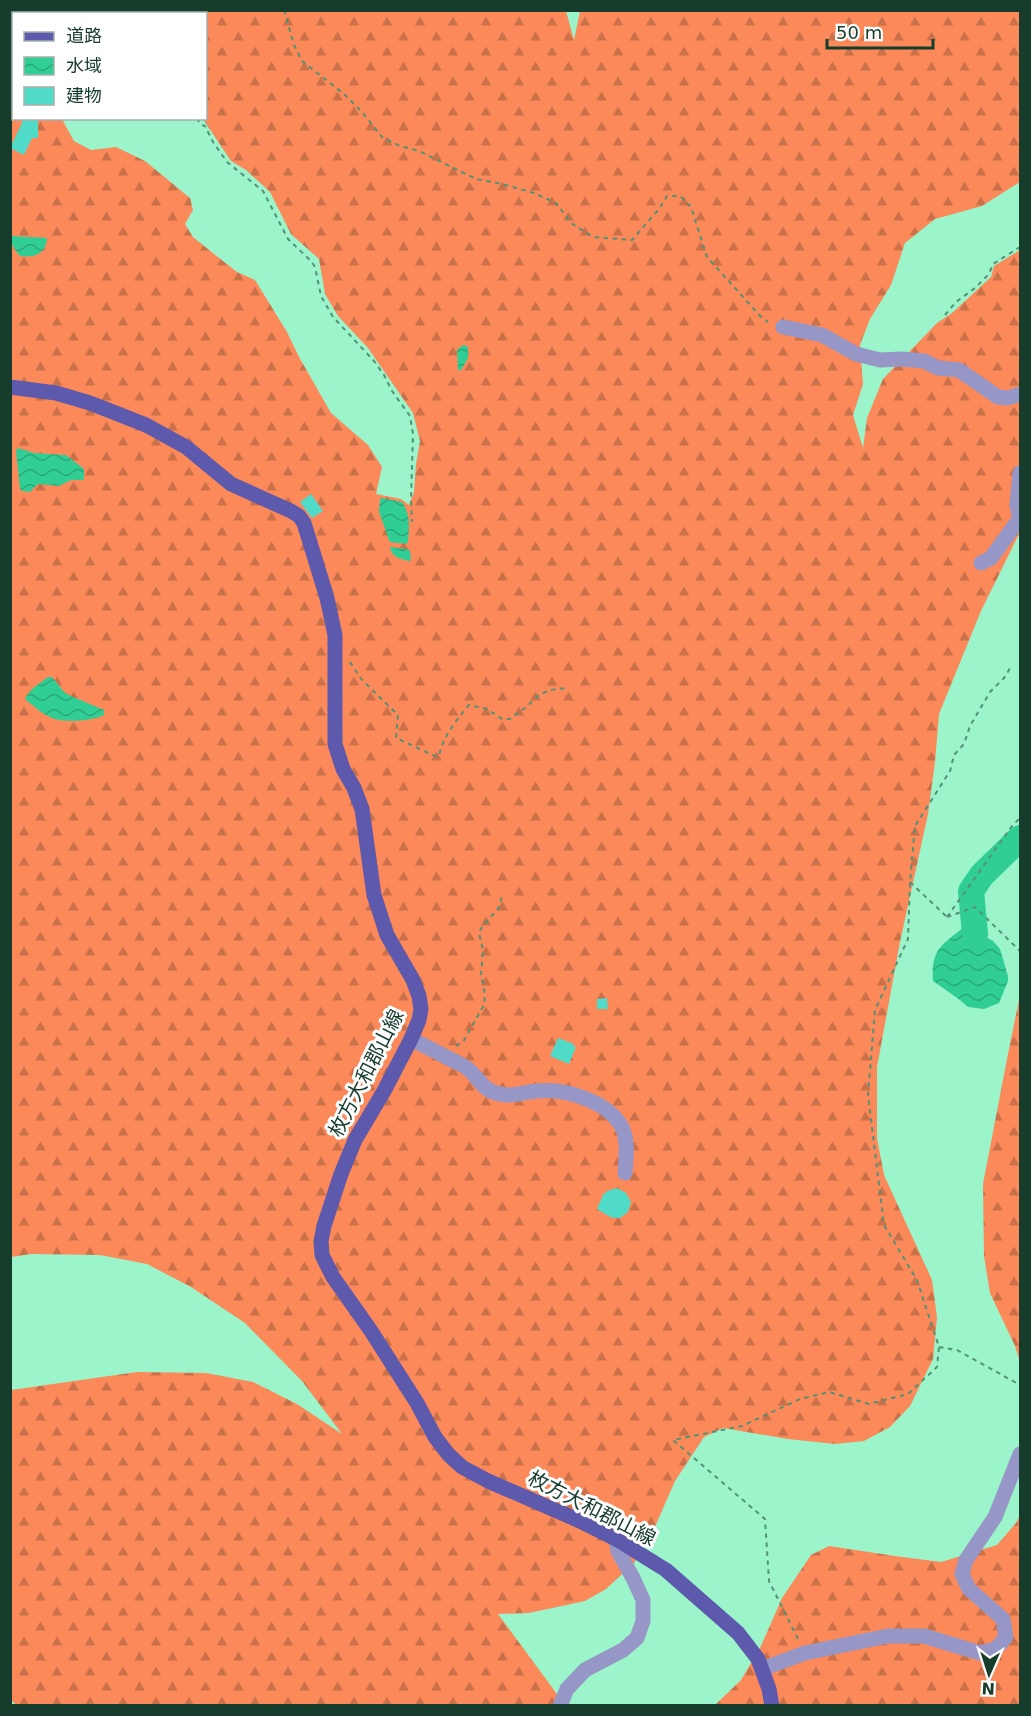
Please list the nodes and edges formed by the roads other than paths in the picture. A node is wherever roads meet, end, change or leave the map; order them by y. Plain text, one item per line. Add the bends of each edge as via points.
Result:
1 (783, 327) road end
2 (10, 387) edge
3 (1020, 394) edge
4 (1020, 473) edge
5 (981, 563) dead end
6 (411, 1039) junction
7 (625, 1173) dead end
8 (1020, 1454) edge
9 (616, 1539) junction
10 (762, 1669) junction
11 (560, 1706) edge
12 (772, 1706) edge

1 - 3 street via 822,335 856,354 880,360 924,361 938,368 959,370 998,397
2 - 6 main road, 枚方大和郡山線 via 56,393 146,426 186,447 231,484 291,511 304,523 335,635 335,744 362,809 374,895 387,935 419,996 419,1020
4 - 5 street via 1020,518 991,558
6 - 7 street via 468,1069 494,1092 514,1096 552,1091 594,1101 615,1117 623,1131 627,1147
6 - 9 main road, 枚方大和郡山線 via 341,1174 324,1226 322,1255 448,1454 488,1481
8 - 10 street via 995,1517 966,1560 962,1574 969,1589 1002,1619 1006,1637 996,1649 980,1653 924,1636 888,1636 805,1653
9 - 10 main road, 枚方大和郡山線 via 666,1570 738,1633
9 - 11 street via 618,1551 643,1600 643,1621 637,1638 585,1670 567,1689
10 - 12 main road, 枚方大和郡山線

